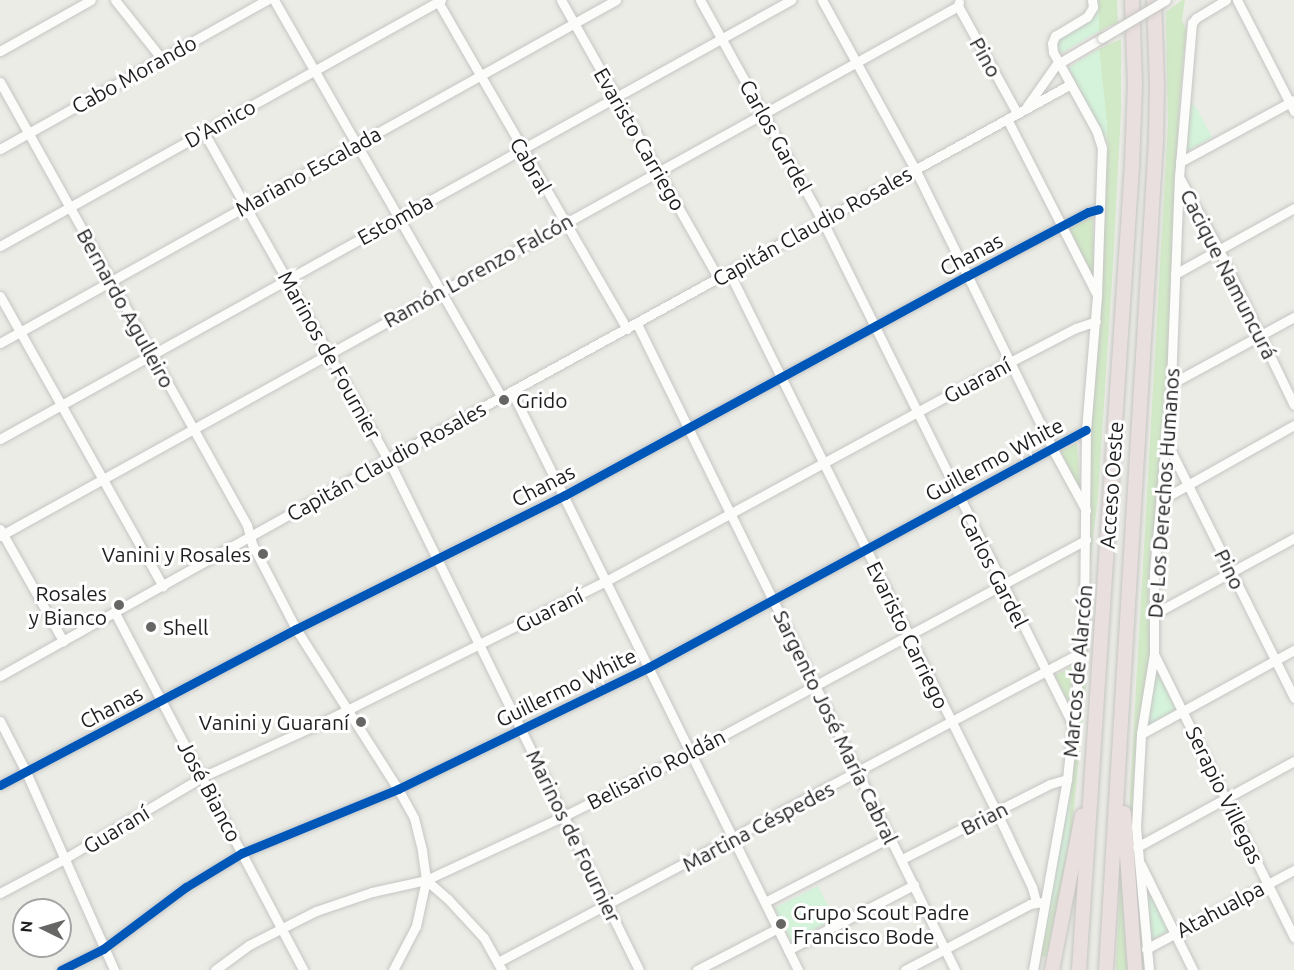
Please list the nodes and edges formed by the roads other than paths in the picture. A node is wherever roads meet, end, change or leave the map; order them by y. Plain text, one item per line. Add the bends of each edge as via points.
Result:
1 (91, 0) edge
2 (116, 0) edge
3 (267, 0) edge
4 (274, 0) edge
5 (561, 0) edge
6 (616, 0) edge
7 (699, 0) edge
8 (791, 0) edge
9 (822, 0) edge
10 (1132, 0) edge
11 (1154, 0) edge
12 (1166, 0) edge
13 (1226, 0) edge
14 (1237, 0) edge
15 (438, 1) edge
16 (959, 3) edge
17 (1092, 4) edge
18 (574, 23) junction
19 (722, 38) junction
20 (0, 51) edge
21 (162, 59) junction
22 (855, 60) junction
23 (1059, 63) junction
24 (315, 71) junction
25 (480, 74) junction
26 (0, 81) edge
27 (1071, 84) junction
28 (617, 97) junction
29 (1293, 104) edge
30 (1021, 111) junction
31 (763, 113) junction
32 (1007, 119) junction
33 (203, 131) junction
34 (29, 132) junction
35 (357, 144) junction
36 (522, 148) junction
37 (0, 149) edge
38 (1180, 162) junction
39 (915, 169) junction
40 (658, 170) junction
41 (1179, 177) junction
42 (245, 205) junction
43 (69, 208) junction
44 (1294, 208) edge
45 (1099, 209) junction
46 (399, 217) junction
47 (822, 220) junction
48 (564, 222) junction
49 (1062, 226) junction
50 (0, 246) edge
51 (1218, 248) junction
52 (729, 272) junction
53 (1175, 274) junction
54 (967, 276) junction
55 (718, 278) junction
56 (288, 279) junction
57 (112, 282) junction
58 (440, 292) junction
59 (1097, 295) junction
60 (0, 296) edge
61 (1294, 317) edge
62 (1096, 321) junction
63 (637, 324) junction
64 (875, 327) junction
65 (627, 329) junction
66 (20, 332) junction
67 (1260, 336) junction
68 (0, 343) edge
69 (328, 352) junction
70 (152, 354) junction
71 (1010, 362) junction
72 (782, 377) junction
73 (1171, 384) junction
74 (512, 392) junction
75 (501, 397) junction
76 (62, 405) junction
77 (1294, 405) edge
78 (916, 412) junction
79 (1294, 425) edge
80 (688, 428) junction
81 (194, 429) junction
82 (1086, 430) junction
83 (0, 439) edge
84 (1166, 441) junction
85 (1052, 448) junction
86 (388, 459) junction
87 (824, 463) junction
88 (102, 479) junction
89 (1187, 483) junction
90 (565, 495) junction
91 (959, 499) junction
92 (1161, 500) junction
93 (1086, 510) junction
94 (730, 514) junction
95 (1, 533) edge
96 (250, 536) junction
97 (1294, 538) edge
98 (1086, 540) junction
99 (866, 548) junction
100 (437, 557) junction
101 (1231, 572) junction
102 (606, 581) junction
103 (1002, 584) junction
104 (163, 586) junction
105 (773, 598) junction
106 (115, 613) junction
107 (1154, 614) junction
108 (296, 628) junction
109 (908, 634) junction
110 (63, 641) junction
111 (480, 644) junction
112 (1294, 650) edge
113 (1080, 653) junction
114 (1154, 654) junction
115 (1275, 660) junction
116 (649, 667) junction
117 (1045, 672) junction
118 (0, 676) edge
119 (814, 686) junction
120 (1294, 698) edge
121 (163, 700) junction
122 (347, 708) junction
123 (1183, 712) junction
124 (0, 721) edge
125 (951, 723) junction
126 (1073, 725) junction
127 (522, 729) junction
128 (1141, 734) junction
129 (690, 753) junction
130 (1294, 760) edge
131 (1092, 766) junction
132 (1121, 766) junction
133 (26, 772) junction
134 (858, 773) junction
135 (202, 777) junction
136 (1067, 779) junction
137 (0, 785) edge
138 (398, 789) junction
139 (1226, 797) junction
140 (996, 811) junction
141 (564, 816) junction
142 (891, 837) junction
143 (733, 840) junction
144 (1137, 847) junction
145 (242, 853) junction
146 (64, 859) junction
147 (1138, 859) junction
148 (902, 860) junction
149 (1294, 870) edge
150 (426, 880) junction
151 (1269, 884) junction
152 (914, 885) junction
153 (0, 893) edge
154 (765, 902) junction
155 (1041, 902) junction
156 (609, 906) junction
157 (281, 927) junction
158 (778, 928) junction
159 (1175, 933) junction
160 (1294, 937) edge
161 (103, 949) junction
162 (944, 949) junction
163 (1146, 949) junction
164 (788, 950) junction
165 (500, 966) edge
166 (61, 970) edge
167 (114, 970) edge
168 (215, 970) edge
169 (303, 970) edge
170 (393, 970) edge
171 (639, 970) edge
172 (697, 970) edge
173 (798, 970) edge
174 (905, 970) edge
175 (955, 970) edge
176 (1033, 970) edge
177 (1052, 970) edge
178 (1079, 970) edge
179 (1107, 970) edge
180 (1135, 970) edge
181 (1149, 970) edge
182 (1193, 970) edge

1 - 20 street
2 - 21 street
3 - 21 street, Cabo Morando
4 - 24 street
5 - 18 street, Evaristo Carriego
6 - 18 street, Mariano Escalada
7 - 19 street, Carlos Gardel
8 - 19 street, Estomba
9 - 22 street
10 - 131 highway, Acceso Oeste via 1132,166
11 - 132 highway, Acceso Oeste via 1156,140
12 - 23 street, Capitán Claudio Rosales, bridge
13 - 38 street, De Los Derechos Humanos via 1198,16 1191,28
14 - 29 street
15 - 24 street, D'Amico
15 - 25 street, Cabral
16 - 22 street, Ramón Lorenzo Falcón
16 - 30 street, Pino
17 - 23 street, Marcos de Alarcón via 1087,16 1052,39
18 - 25 street, Mariano Escalada
18 - 28 street, Evaristo Carriego
19 - 28 street, Estomba
19 - 31 street, Carlos Gardel
21 - 34 street, Cabo Morando
22 - 31 street, Ramón Lorenzo Falcón
22 - 39 street
23 - 27 street, Marcos de Alarcón
23 - 30 street, Capitán Claudio Rosales
24 - 33 street, D'Amico
24 - 35 street
25 - 35 street, Mariano Escalada
25 - 36 street, Cabral
26 - 34 street, Bernardo Agulleiro
27 - 30 street, Capitán Claudio Rosales
27 - 45 street, Marcos de Alarcón via 1101,143
28 - 36 street, Estomba
28 - 40 street, Evaristo Carriego
29 - 38 street
30 - 32 street, Capitán Claudio Rosales
31 - 40 street, Ramón Lorenzo Falcón
31 - 47 street, Carlos Gardel
32 - 39 street, Capitán Claudio Rosales
32 - 49 street
33 - 42 street, Marinos de Fournier
33 - 43 street, D'Amico
34 - 37 street, Cabo Morando
34 - 43 street, Bernardo Agulleiro
35 - 42 street, Mariano Escalada
35 - 46 street
36 - 46 street, Estomba
36 - 48 street, Cabral
38 - 41 street, De Los Derechos Humanos
39 - 47 street, Capitán Claudio Rosales
39 - 54 street
40 - 48 street, Ramón Lorenzo Falcón
40 - 55 street, Evaristo Carriego
41 - 51 street, Cacique Namuncurá
41 - 53 street, De Los Derechos Humanos
42 - 56 street, Marinos de Fournier
42 - 57 street, Mariano Escalada
43 - 50 street, D'Amico
43 - 57 street, Bernardo Agulleiro
44 - 51 street
45 - 49 street, Chanas
45 - 59 street, Marcos de Alarcón
46 - 56 street, Estomba
46 - 58 street
47 - 52 street, Capitán Claudio Rosales
47 - 64 street, Carlos Gardel
48 - 58 street, Ramón Lorenzo Falcón
48 - 65 street, Cabral
49 - 54 street, Chanas
49 - 59 street
51 - 53 street
51 - 67 street, Cacique Namuncurá
52 - 55 street, Capitán Claudio Rosales
52 - 72 street, Evaristo Carriego
53 - 73 street, De Los Derechos Humanos
54 - 64 street, Chanas
54 - 71 street
55 - 63 street, Capitán Claudio Rosales
56 - 69 street, Marinos de Fournier
56 - 70 street, Estomba
57 - 66 street, Mariano Escalada
57 - 70 street, Bernardo Agulleiro
58 - 69 street, Ramón Lorenzo Falcón
58 - 75 street
59 - 62 street, Marcos de Alarcón
60 - 66 street
61 - 67 street
62 - 71 street, Guaraní
62 - 82 street, Marcos de Alarcón
63 - 65 street, Capitán Claudio Rosales
63 - 80 street, Sargento José María Cabral
64 - 72 street, Chanas
64 - 78 street, Carlos Gardel
65 - 74 street, Capitán Claudio Rosales
66 - 68 street, Mariano Escalada
66 - 76 street
67 - 73 street
67 - 77 street, Cacique Namuncurá
69 - 81 street, Ramón Lorenzo Falcón
69 - 86 street, Marinos de Fournier
70 - 76 street, Estomba
70 - 81 street, Bernardo Agulleiro
71 - 78 street, Guaraní
71 - 85 street
72 - 80 street, Chanas
72 - 87 street, Evaristo Carriego
73 - 84 street, De Los Derechos Humanos
74 - 75 street, Capitán Claudio Rosales
74 - 90 street
75 - 86 street, Capitán Claudio Rosales
76 - 83 street, Estomba
76 - 88 street
78 - 87 street, Guaraní
78 - 91 street, Carlos Gardel
79 - 89 street
80 - 90 street, Chanas
80 - 94 street, Sargento José María Cabral
81 - 88 street, Ramón Lorenzo Falcón
81 - 96 street, Bernardo Agulleiro
82 - 85 street, Guillermo White
82 - 93 street, Marcos de Alarcón
84 - 89 street, Pino
84 - 92 street, De Los Derechos Humanos
85 - 91 street, Guillermo White
85 - 93 street
86 - 96 street, Capitán Claudio Rosales
86 - 100 street, Marinos de Fournier
87 - 94 street, Guaraní
87 - 99 street, Evaristo Carriego
88 - 95 street, Ramón Lorenzo Falcón
88 - 104 street
89 - 92 street
89 - 101 street, Pino
90 - 100 street, Chanas
90 - 102 street
91 - 99 street, Guillermo White
91 - 103 street, Carlos Gardel
92 - 107 street, De Los Derechos Humanos
93 - 98 street, Marcos de Alarcón
94 - 102 street, Guaraní
94 - 105 street, Sargento José María Cabral
95 - 110 street
96 - 104 street, Capitán Claudio Rosales
96 - 108 street, Bernardo Agulleiro
97 - 101 street
98 - 103 street, Belisario Roldán
98 - 113 street, Marcos de Alarcón
99 - 105 street, Guillermo White
99 - 109 street, Evaristo Carriego
100 - 108 street, Chanas
100 - 111 street, Marinos de Fournier
101 - 107 street
101 - 115 street, Pino
102 - 111 street, Guaraní
102 - 116 street
103 - 109 street, Belisario Roldán
103 - 117 street, Carlos Gardel
104 - 106 street, Capitán Claudio Rosales
105 - 116 street, Guillermo White
105 - 119 street, Sargento José María Cabral
106 - 110 street, Capitán Claudio Rosales
106 - 121 street, José Bianco
107 - 114 street, De Los Derechos Humanos
108 - 121 street, Chanas
108 - 122 street, Bernardo Agulleiro
109 - 119 street, Belisario Roldán
109 - 125 street, Evaristo Carriego
110 - 118 street, Capitán Claudio Rosales
111 - 122 street, Guaraní
111 - 127 street, Marinos de Fournier
112 - 115 street
113 - 117 street, Martina Céspedes
113 - 126 street, Marcos de Alarcón
114 - 123 street, Serapio Villegas
114 - 128 street, De Los Derechos Humanos
115 - 120 street, Pino
115 - 123 street
116 - 127 street, Guillermo White
116 - 129 street
117 - 125 street, Martina Céspedes
117 - 126 street, Carlos Gardel
119 - 129 street, Belisario Roldán
119 - 134 street, Sargento José María Cabral
121 - 133 street, Chanas
121 - 135 street, José Bianco
122 - 135 street, Guaraní
122 - 138 street, Bernardo Agulleiro
123 - 128 street
123 - 139 street, Serapio Villegas
124 - 133 street
125 - 134 street, Martina Céspedes
125 - 140 street, Evaristo Carriego
126 - 136 street, Marcos de Alarcón
127 - 138 street, Guillermo White
127 - 141 street, Marinos de Fournier
128 - 144 street, De Los Derechos Humanos
129 - 141 street, Belisario Roldán
129 - 143 street
130 - 139 street
131 - 177 highway
131 - 178 highway, Acceso Oeste
132 - 179 highway, Acceso Oeste
132 - 180 highway
133 - 137 street, Chanas
133 - 146 street
134 - 142 street, Sargento José María Cabral
134 - 143 street, Martina Céspedes
135 - 145 street, José Bianco
135 - 146 street, Guaraní
136 - 140 street, Brian
136 - 155 street, Marcos de Alarcón
138 - 145 street, Guillermo White
138 - 150 street, Bernardo Agulleiro via 419,834
139 - 144 street
139 - 151 street, Serapio Villegas
140 - 148 street, Brian
140 - 155 street, Evaristo Carriego
141 - 150 street, Belisario Roldán
141 - 156 street, Marinos de Fournier
142 - 148 street, Sargento José María Cabral
142 - 154 street
143 - 154 street
143 - 156 street, Martina Céspedes
144 - 147 street, De Los Derechos Humanos
145 - 157 street, José Bianco
145 - 161 street, Guillermo White via 186,887
146 - 153 street, Guaraní
146 - 161 street
147 - 159 street
147 - 163 street, De Los Derechos Humanos
148 - 152 street, Sargento José María Cabral
149 - 151 street, Atahualpa
150 - 157 street, Belisario Roldán via 346,900
150 - 165 street via 484,939
150 - 170 street via 416,926
151 - 159 street, Atahualpa
151 - 160 street, Serapio Villegas
152 - 162 street, Sargento José María Cabral
152 - 164 street
154 - 158 street
155 - 162 street
155 - 176 street, Marcos de Alarcón
156 - 165 street, Martina Céspedes
156 - 171 street, Marinos de Fournier
157 - 168 street, Belisario Roldán
157 - 169 street, José Bianco
158 - 164 street
158 - 172 street
159 - 163 street, Atahualpa
159 - 182 street
161 - 166 street, Guillermo White
161 - 167 street
162 - 174 street
162 - 175 street, Sargento José María Cabral
163 - 181 street, De Los Derechos Humanos
164 - 173 street

